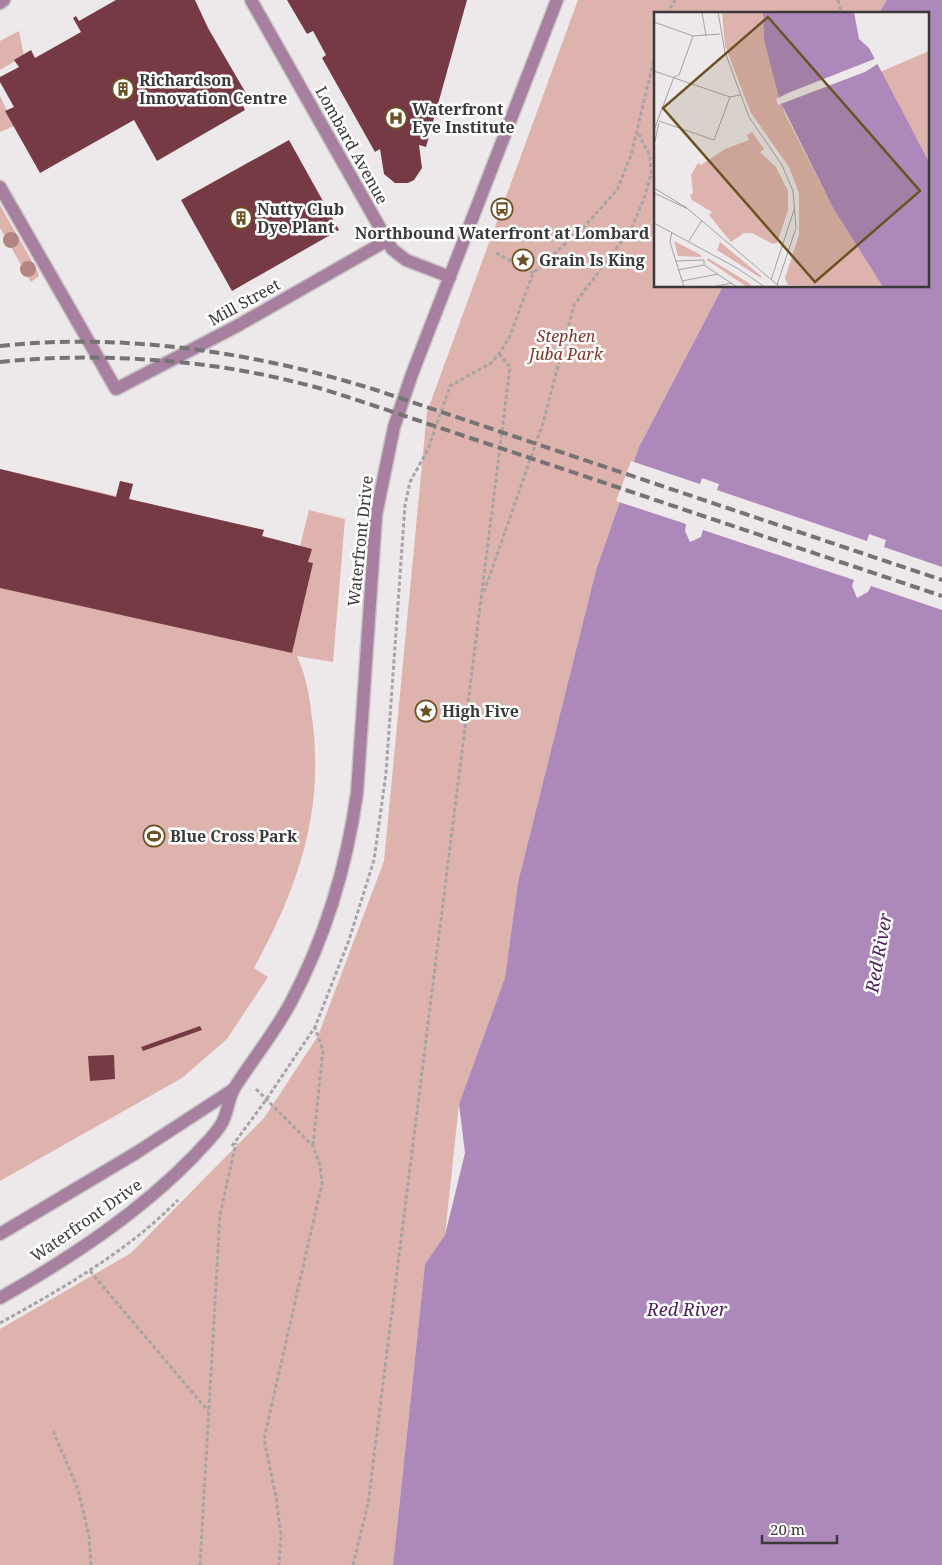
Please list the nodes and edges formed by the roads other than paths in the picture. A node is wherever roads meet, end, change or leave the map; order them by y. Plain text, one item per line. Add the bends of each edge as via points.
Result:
1 (4, 0) edge
2 (251, 0) edge
3 (557, 0) edge
4 (0, 3) edge
5 (0, 187) edge
6 (386, 241) junction
7 (450, 278) junction
8 (234, 1089) junction
9 (0, 1234) edge
10 (0, 1298) edge

1 - 4 street
2 - 6 street, Lombard Avenue
3 - 7 street, Waterfront Drive
5 - 6 street, Mill Street via 116,389 237,326
6 - 7 street, Lombard Avenue via 398,256
7 - 8 street, Waterfront Drive via 406,392 383,471 376,515 357,793 349,845 302,977 274,1031
8 - 9 street, Waterfront Drive via 136,1153
8 - 10 street, Waterfront Drive via 218,1128 144,1202 74,1252

